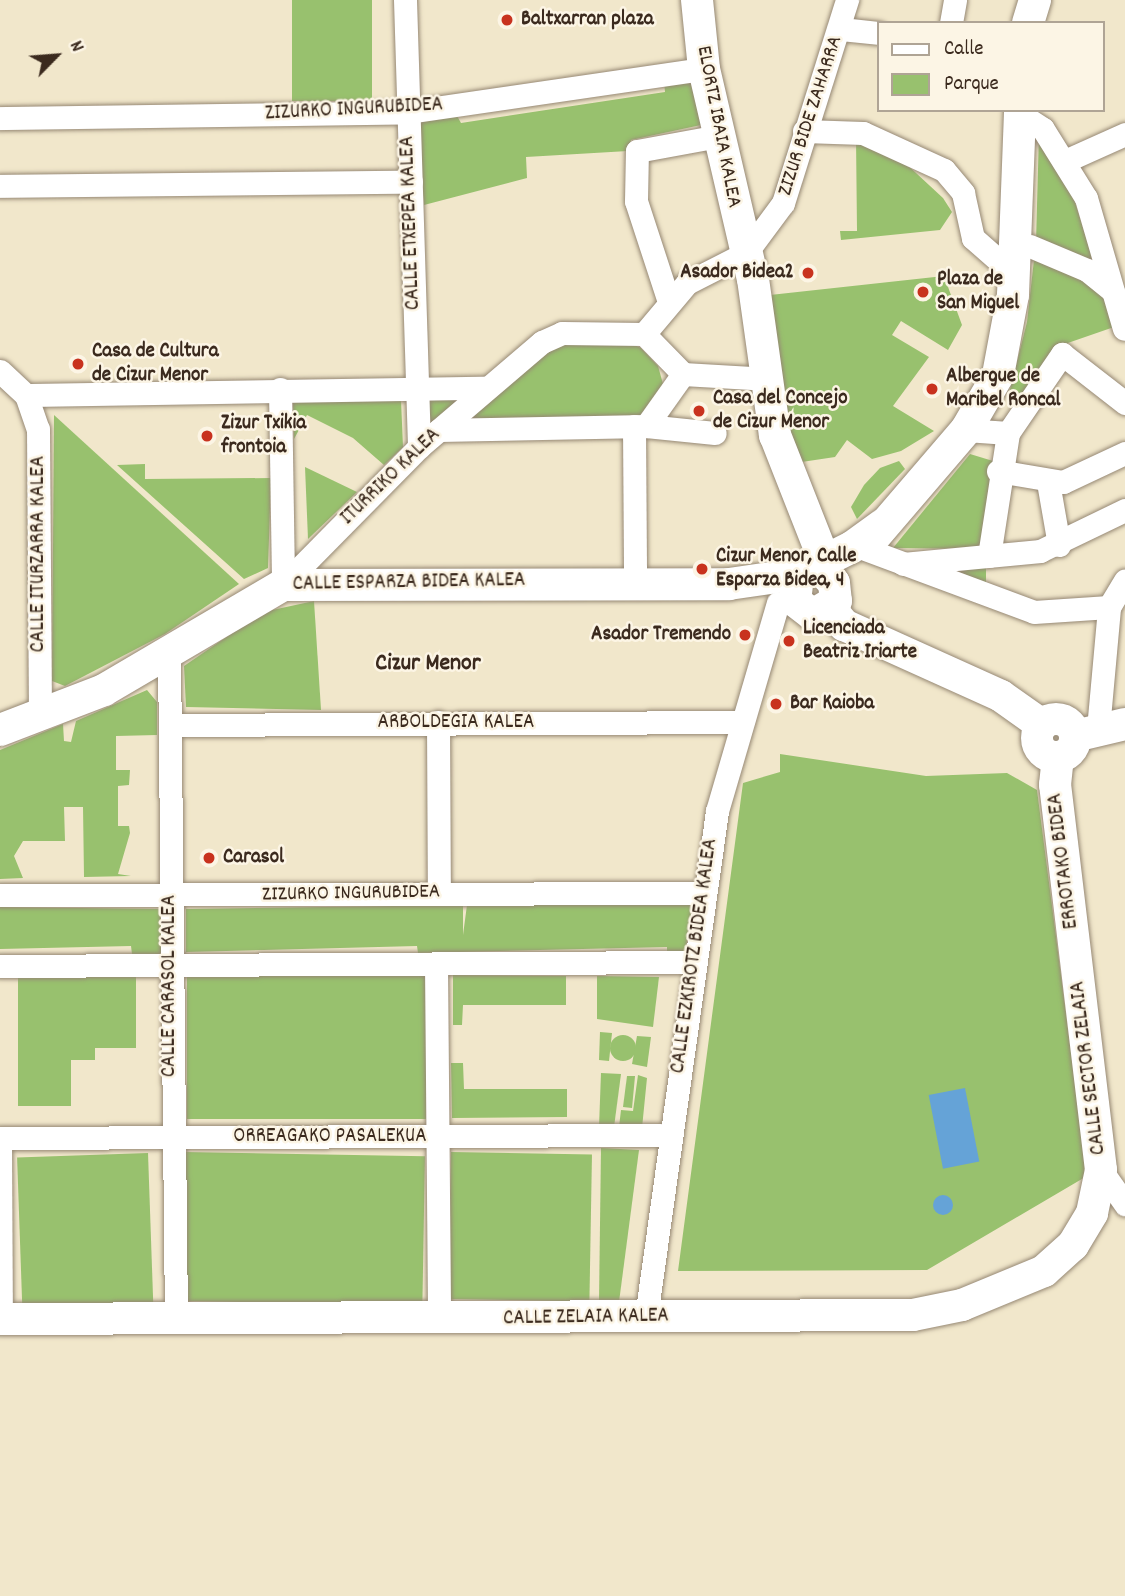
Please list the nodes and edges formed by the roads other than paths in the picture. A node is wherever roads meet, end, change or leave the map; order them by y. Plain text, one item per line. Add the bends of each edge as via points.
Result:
1 (405, 0) edge
2 (697, 0) edge
3 (846, 0) edge
4 (956, 0) edge
5 (1035, 0) edge
6 (951, 21) edge
7 (1029, 21) edge
8 (841, 29) junction
9 (876, 33) edge
10 (704, 69) junction
11 (408, 112) junction
12 (1020, 112) edge
13 (0, 118) edge
14 (804, 131) junction
15 (1125, 134) edge
16 (719, 136) junction
17 (1065, 161) junction
18 (411, 182) junction
19 (0, 186) edge
20 (1030, 246) dead end
21 (746, 253) junction
22 (1014, 274) junction
23 (1118, 293) edge
24 (668, 299) junction
25 (1125, 330) edge
26 (644, 334) junction
27 (0, 371) edge
28 (683, 374) junction
29 (769, 379) junction
30 (416, 387) junction
31 (485, 388) junction
32 (280, 389) junction
33 (26, 395) junction
34 (1122, 398) edge
35 (640, 426) junction
36 (439, 430) junction
37 (966, 430) junction
38 (715, 433) dead end
39 (1008, 433) junction
40 (419, 447) junction
41 (1125, 453) edge
42 (998, 471) junction
43 (1048, 482) junction
44 (1125, 510) edge
45 (873, 537) junction
46 (1059, 545) junction
47 (989, 556) junction
48 (896, 565) junction
49 (1125, 580) edge
50 (635, 582) junction
51 (824, 583) junction
52 (729, 584) junction
53 (283, 585) junction
54 (788, 606) junction
55 (1109, 607) junction
56 (169, 653) junction
57 (40, 715) junction
58 (438, 722) junction
59 (742, 722) junction
60 (171, 724) junction
61 (0, 730) edge
62 (1089, 737) edge
63 (439, 893) junction
64 (702, 894) junction
65 (0, 895) edge
66 (169, 896) junction
67 (694, 962) junction
68 (171, 964) junction
69 (436, 964) junction
70 (1077, 965) joint
71 (0, 966) edge
72 (660, 1135) dead end
73 (437, 1136) junction
74 (171, 1138) junction
75 (0, 1140) edge
76 (1101, 1170) junction
77 (1125, 1204) edge
78 (646, 1317) junction
79 (1, 1319) edge
80 (176, 1319) junction
81 (439, 1320) junction

1 - 11 street, CALLE ETXEPEA KALEA
2 - 10 street, ELORTZ IBAIA KALEA
3 - 8 street, ZIZUR BIDE ZAHARRA
4 - 6 street
5 - 7 street
8 - 9 street
8 - 14 street, ZIZUR BIDE ZAHARRA
10 - 11 street, ZIZURKO INGURUBIDEA
10 - 16 street, ELORTZ IBAIA KALEA
11 - 13 street, ZIZURKO INGURUBIDEA
11 - 18 street, CALLE ETXEPEA KALEA
12 - 17 street via 1043,129
12 - 22 street
14 - 21 street, ZIZUR BIDE ZAHARRA via 783,203
14 - 22 street via 863,133 944,170 963,193 974,238
15 - 17 street
16 - 21 street, ELORTZ IBAIA KALEA
16 - 24 street via 637,150 636,201
17 - 23 street via 1086,198
18 - 19 street
18 - 30 street, CALLE ETXEPEA KALEA
20 - 23 street via 1087,270
21 - 24 street
21 - 29 street
22 - 37 street via 998,374
23 - 25 street
24 - 26 street
26 - 28 street
26 - 31 street, ITURRIKO KALEA via 562,333
27 - 33 street
28 - 29 street
28 - 35 street via 658,418
29 - 51 street via 785,469
30 - 31 street
30 - 32 street
30 - 40 street, CALLE ETXEPEA KALEA
31 - 36 street, ITURRIKO KALEA
32 - 33 street
32 - 53 street
33 - 57 street, CALLE ITURZARRA KALEA via 38,429
34 - 39 street via 1062,354
35 - 36 street
35 - 38 street via 686,434
35 - 50 street
36 - 40 street, ITURRIKO KALEA
37 - 39 street
37 - 45 street
39 - 42 street
40 - 53 street, ITURRIKO KALEA
41 - 43 street via 1063,482
42 - 43 street
42 - 47 street
43 - 46 street
44 - 46 street
45 - 48 street
45 - 51 street
46 - 47 street
47 - 48 street
48 - 55 street via 1034,612
49 - 55 street
50 - 52 street, CALLE ESPARZA BIDEA KALEA
50 - 53 street, CALLE ESPARZA BIDEA KALEA
51 - 52 street, CALLE ESPARZA BIDEA KALEA
51 - 54 street, CALLE ESPARZA BIDEA KALEA via 813,615
51 - 62 street via 844,625 1001,696 1042,725 1061,719
52 - 54 street, CALLE ESPARZA BIDEA KALEA
53 - 56 street, CALLE ESPARZA BIDEA KALEA
54 - 59 street, CALLE EZKIROTZ BIDEA KALEA
55 - 62 street
56 - 57 street, CALLE ESPARZA BIDEA KALEA
56 - 60 street, CALLE CARASOL KALEA
57 - 61 street, CALLE ESPARZA BIDEA KALEA
58 - 59 street, ARBOLDEGIA KALEA
58 - 60 street, ARBOLDEGIA KALEA
58 - 63 street
59 - 64 street, CALLE EZKIROTZ BIDEA KALEA
60 - 66 street, CALLE CARASOL KALEA
62 - 70 street, ERROTAKO BIDEA via 1055,785
63 - 64 street, ZIZURKO INGURUBIDEA
63 - 66 street, ZIZURKO INGURUBIDEA
64 - 67 street, CALLE EZKIROTZ BIDEA KALEA
65 - 66 street, ZIZURKO INGURUBIDEA
66 - 68 street, CALLE CARASOL KALEA
67 - 69 street
67 - 78 street, CALLE EZKIROTZ BIDEA KALEA
68 - 69 street
68 - 71 street
68 - 74 street, CALLE CARASOL KALEA
69 - 73 street
70 - 76 street, CALLE SECTOR ZELAIA
72 - 73 street, ORREAGAKO PASALEKUA
73 - 74 street, ORREAGAKO PASALEKUA
73 - 81 street
74 - 75 street, ORREAGAKO PASALEKUA
74 - 80 street, CALLE CARASOL KALEA
75 - 79 street
76 - 77 street
76 - 78 street, CALLE ZELAIA KALEA via 1092,1213 1073,1245 1044,1271 962,1305 912,1315
78 - 81 street, CALLE ZELAIA KALEA
79 - 80 street, CALLE ZELAIA KALEA
80 - 81 street, CALLE ZELAIA KALEA

